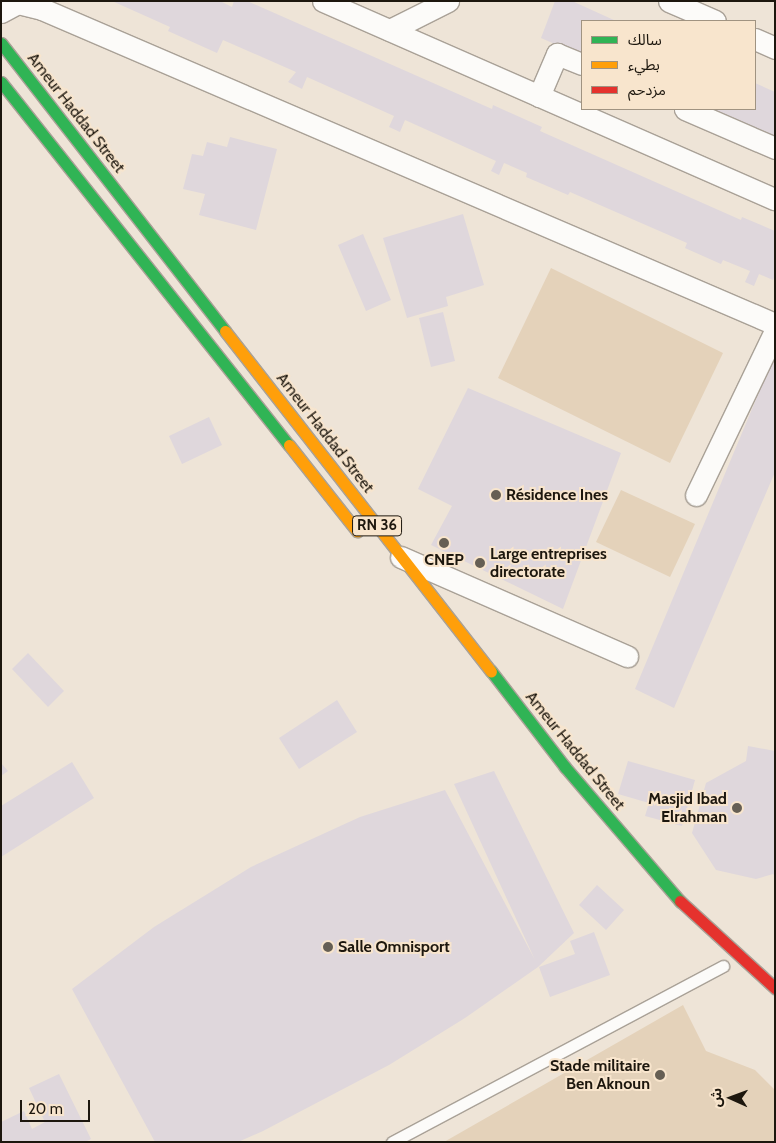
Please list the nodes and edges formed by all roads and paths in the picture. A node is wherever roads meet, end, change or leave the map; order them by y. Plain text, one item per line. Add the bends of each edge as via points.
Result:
1 (323, 1) edge
2 (448, 1) edge
3 (669, 1) edge
4 (1, 12) edge
5 (712, 20) edge
6 (390, 30) junction
7 (756, 39) edge
8 (1, 44) edge
9 (775, 48) edge
10 (581, 64) edge
11 (1, 82) edge
12 (539, 96) junction
13 (687, 110) edge
14 (775, 148) edge
15 (775, 199) edge
16 (775, 324) edge
17 (775, 331) edge
18 (770, 355) edge
19 (696, 495) dead end
20 (364, 540) dead end
21 (401, 557) junction
22 (627, 656) dead end
23 (712, 956) dead end
24 (727, 969) joint
25 (775, 988) edge
26 (392, 1142) edge

1 - 6 street
2 - 6 street
3 - 5 street
4 - 16 street via 18,3 42,9
6 - 12 street
7 - 9 street
8 - 21 main road, Ameur Haddad Street / RN 36
10 - 12 street via 557,54
11 - 20 main road, RN 36
12 - 15 street
13 - 14 street
17 - 18 street
18 - 19 street
21 - 22 street
21 - 25 main road, Ameur Haddad Street / RN 36 via 631,846 716,937
23 - 24 main road
24 - 26 lane

